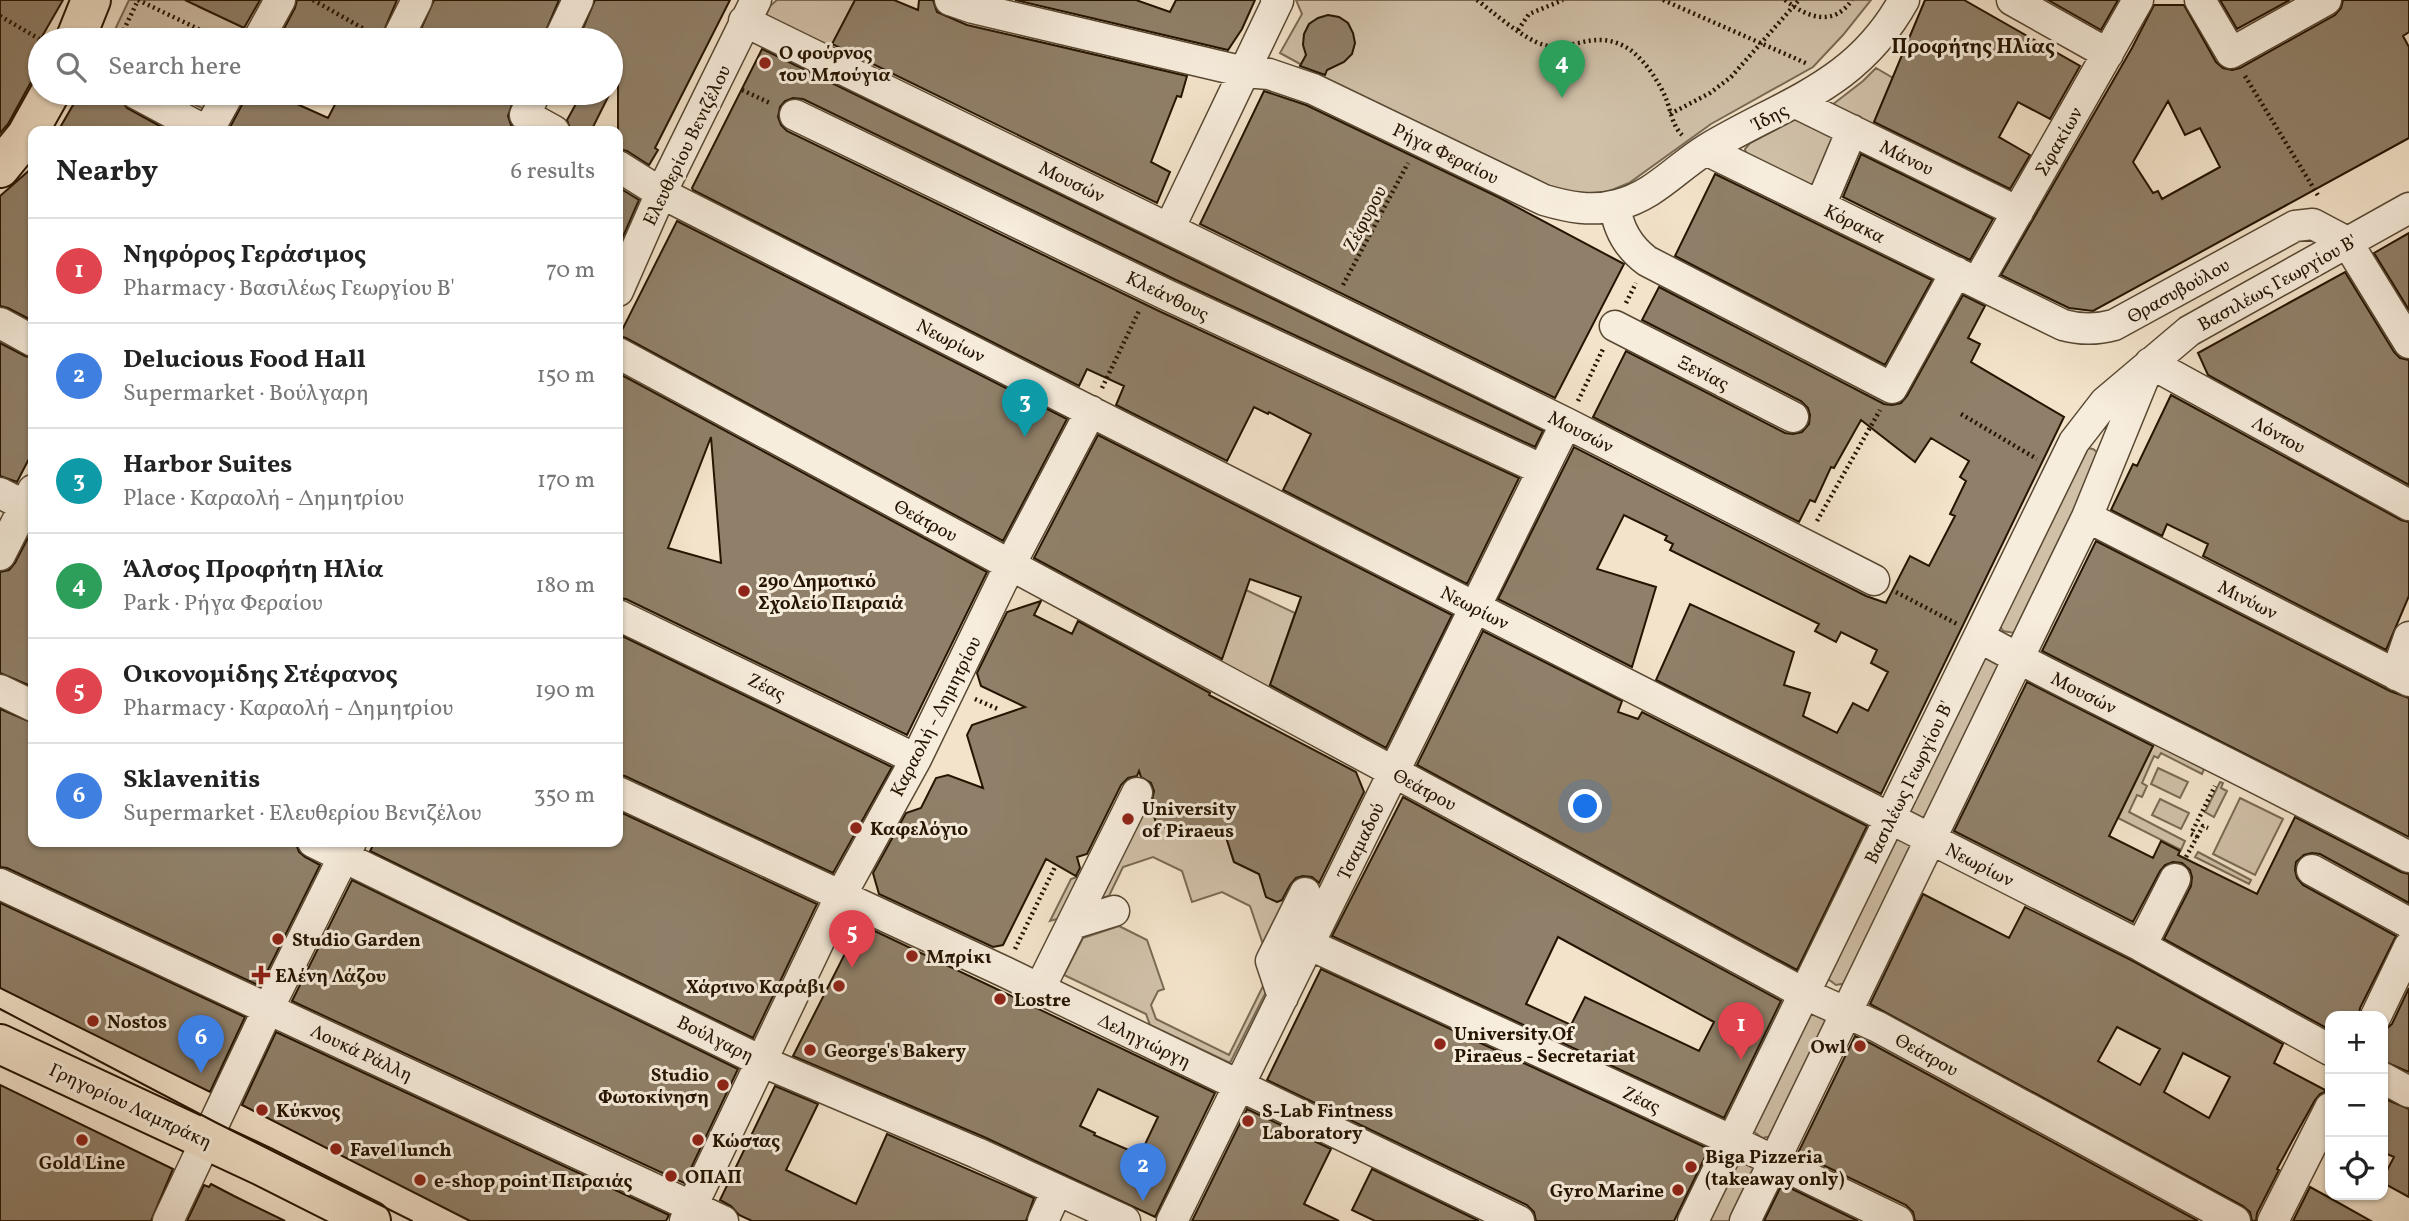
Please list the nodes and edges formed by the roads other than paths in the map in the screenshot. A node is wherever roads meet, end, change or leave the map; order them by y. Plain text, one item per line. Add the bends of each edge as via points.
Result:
1 (91, 0) edge
2 (280, 0) edge
3 (417, 0) edge
4 (578, 0) edge
5 (950, 0) edge
6 (1276, 0) edge
7 (1903, 0) edge
8 (2012, 0) edge
9 (2138, 0) edge
10 (2200, 0) edge
11 (2326, 0) edge
12 (750, 11) edge
13 (80, 28) edge
14 (265, 28) edge
15 (403, 28) edge
16 (565, 28) edge
17 (2108, 54) junction
18 (1245, 72) junction
19 (1796, 103) junction
20 (43, 105) edge
21 (158, 105) edge
22 (222, 105) edge
23 (531, 105) edge
24 (795, 115) dead end
25 (32, 126) edge
26 (198, 126) edge
27 (210, 126) edge
28 (550, 126) edge
29 (1852, 130) junction
30 (28, 132) edge
31 (1706, 150) junction
32 (0, 168) edge
33 (623, 169) edge
34 (661, 193) junction
35 (1615, 206) junction
36 (1820, 206) junction
37 (2409, 208) edge
38 (2018, 212) junction
39 (1169, 229) junction
40 (2347, 242) junction
41 (1966, 278) junction
42 (623, 280) edge
43 (2005, 296) joint
44 (0, 323) edge
45 (1615, 326) dead end
46 (28, 338) edge
47 (2409, 343) edge
48 (623, 356) edge
49 (2150, 363) junction
50 (1091, 411) junction
51 (1793, 417) dead end
52 (1566, 424) junction
53 (1543, 470) junction
54 (23, 500) edge
55 (2409, 505) edge
56 (2087, 517) junction
57 (0, 555) edge
58 (1010, 565) junction
59 (1874, 580) road end
60 (1475, 607) junction
61 (623, 617) edge
62 (1979, 636) junction
63 (2409, 637) edge
64 (2018, 659) junction
65 (2402, 678) edge
66 (0, 690) edge
67 (28, 704) edge
68 (916, 759) junction
69 (1394, 772) junction
70 (1137, 793) dead end
71 (623, 794) edge
72 (1891, 819) junction
73 (1931, 839) junction
74 (347, 849) edge
75 (2409, 857) edge
76 (2181, 867) road end
77 (2312, 870) dead end
78 (0, 884) edge
79 (1305, 893) dead end
80 (841, 895) junction
81 (1114, 911) dead end
82 (1072, 923) junction
83 (2409, 923) edge
84 (1308, 944) junction
85 (2141, 946) junction
86 (2409, 947) edge
87 (1040, 988) junction
88 (1805, 994) junction
89 (1283, 997) junction
90 (268, 1009) junction
91 (2378, 1011) edge
92 (1847, 1012) junction
93 (0, 1044) edge
94 (2325, 1047) edge
95 (763, 1062) junction
96 (2388, 1081) edge
97 (1239, 1085) junction
98 (2409, 1092) edge
99 (2325, 1118) edge
100 (1733, 1141) junction
101 (204, 1148) junction
102 (1774, 1162) junction
103 (1058, 1190) junction
104 (689, 1214) edge
105 (168, 1221) edge
106 (371, 1221) edge
107 (723, 1221) edge
108 (1043, 1221) edge
109 (1125, 1221) edge
110 (1172, 1221) edge
111 (1519, 1221) edge
112 (1693, 1221) edge
113 (1745, 1221) edge
114 (1898, 1221) edge
115 (2235, 1221) edge
116 (2273, 1221) edge

1 - 13 main road
2 - 14 street
3 - 15 street
4 - 16 street
5 - 18 street, Ρήγα Φεραίου
6 - 18 street
7 - 19 street, Ίδης via 1876,41 1852,65
8 - 17 street
9 - 17 street, Σφακίων
10 - 11 street via 2231,53
12 - 34 street, Ελευθερίου Βενιζέλου
12 - 39 street, Μουσών
17 - 38 street, Σφακίων
18 - 35 street, Ρήγα Φεραίου via 1269,74 1313,89 1544,200 1570,208
18 - 39 street
19 - 29 street, Μάνου
19 - 31 street, Ίδης
20 - 25 main road
21 - 26 street
22 - 27 street
23 - 28 street
24 - 53 street, Κλεάνθους
29 - 36 street
29 - 38 street, Μάνου
30 - 32 main road
31 - 35 street, Ίδης via 1643,197
31 - 36 street, Κόρακα
33 - 34 street, Νεωρίων
34 - 42 street, Ελευθερίου Βενιζέλου
34 - 50 street, Νεωρίων
35 - 41 street, Σφακίων via 1623,233 1647,261 1892,388
36 - 41 street, Κόρακα
37 - 40 street, Βασιλέως Γεωργίου Β'
38 - 41 street, Σφακίων
39 - 52 street, Μουσών
40 - 43 street, Θρασυβούλου via 2322,227 2295,226 2101,328 2063,325
40 - 47 street
40 - 49 street, Βασιλέως Γεωργίου Β' via 2189,331
41 - 43 street, Κόρακα
44 - 46 street
45 - 51 street, Ξενίας
48 - 58 street, Θεάτρου
49 - 55 street, Λόντου
49 - 56 street, Βασιλέως Γεωργίου Β'
49 - 62 street, Βασιλέως Γεωργίου Β' via 2105,402 2074,442
50 - 58 street, Καραολή - Δημητρίου
50 - 60 street, Νεωρίων
52 - 53 street, Τσαμαδού
52 - 59 street, Μουσών
53 - 60 street, Τσαμαδού
54 - 57 street
56 - 64 street, Βασιλέως Γεωργίου Β'
56 - 65 street, Μινύων
58 - 68 street, Καραολή - Δημητρίου
58 - 69 street, Θεάτρου
60 - 69 street, Τσαμαδού
60 - 72 street, Νεωρίων
61 - 68 street, Ζέας
62 - 64 street, Μουσών
62 - 72 street, Βασιλέως Γεωργίου Β'
63 - 65 street
64 - 73 street, Βασιλέως Γεωργίου Β'
64 - 75 street, Μουσών
66 - 67 street
68 - 80 street, Καραολή - Δημητρίου
69 - 84 street, Τσαμαδού
69 - 88 street, Θεάτρου
70 - 82 street
71 - 80 street, Δεληγιώργη
72 - 73 street, Νεωρίων
72 - 88 street, Βασιλέως Γεωργίου Β'
73 - 85 street, Νεωρίων
73 - 92 street, Βασιλέως Γεωργίου Β'
74 - 90 street
74 - 95 street, Βούλγαρη
76 - 85 street
77 - 83 street
78 - 90 street, Λουκά Ράλλη
79 - 89 street via 1271,961
80 - 87 street, Δεληγιώργη
80 - 95 street, Καραολή - Δημητρίου
81 - 82 street
82 - 87 street
84 - 89 street, Τσαμαδού
84 - 100 street, Ζέας
85 - 94 street, Νεωρίων
86 - 91 street
87 - 97 street, Δεληγιώργη
88 - 92 street, Θεάτρου
88 - 100 street, Βασιλέως Γεωργίου Β'
89 - 97 street, Τσαμαδού
90 - 101 street
90 - 104 street, Λουκά Ράλλη
92 - 102 street, Βασιλέως Γεωργίου Β'
92 - 115 street, Θεάτρου
93 - 101 main road, Γρηγορίου Λαμπράκη
95 - 103 street, Βούλγαρη
95 - 104 street, Καραολή - Δημητρίου
96 - 98 street
97 - 110 street, Τσαμαδού
97 - 111 street, Δεληγιώργη
99 - 116 street
100 - 102 street, Ζέας
100 - 112 street, Βασιλέως Γεωργίου Β'
101 - 105 street
101 - 106 main road, Γρηγορίου Λαμπράκη via 238,1173 262,1167
102 - 113 street, Βασιλέως Γεωργίου Β'
102 - 114 street, Ζέας
103 - 108 street
103 - 109 street, Βούλγαρη
104 - 107 street, Λουκά Ράλλη

